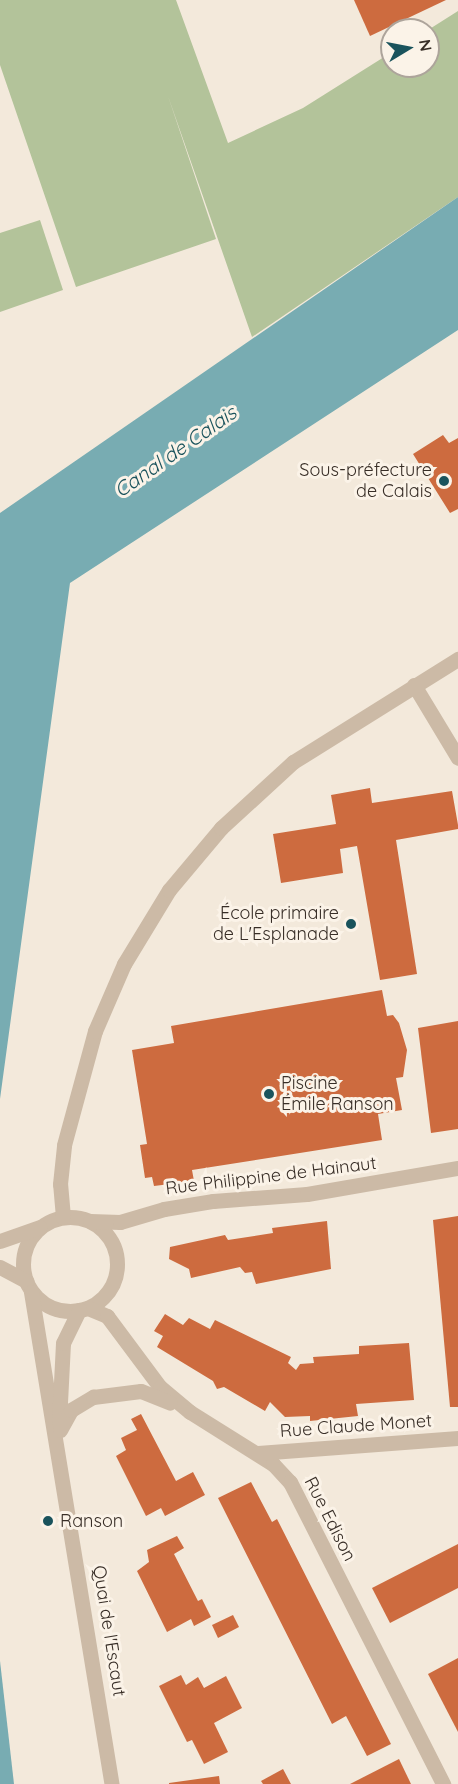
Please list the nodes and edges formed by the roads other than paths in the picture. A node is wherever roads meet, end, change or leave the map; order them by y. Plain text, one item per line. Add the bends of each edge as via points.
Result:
1 (458, 658) edge
2 (414, 685) junction
3 (458, 758) edge
4 (458, 1168) edge
5 (63, 1217) junction
6 (90, 1221) junction
7 (42, 1226) junction
8 (0, 1241) edge
9 (0, 1267) edge
10 (29, 1286) junction
11 (84, 1309) junction
12 (190, 1412) junction
13 (60, 1430) junction
14 (458, 1438) edge
15 (258, 1453) junction
16 (64, 1484) junction
17 (112, 1784) edge
18 (443, 1784) edge

1 - 2 street
2 - 3 street
2 - 5 street via 293,762 246,803 198,853 155,912 114,984 85,1062 62,1159
4 - 6 street, Rue Philippine de Hainaut via 307,1194 193,1204 120,1222
5 - 6 street
5 - 7 street
6 - 11 street via 109,1238 117,1268 108,1292
7 - 8 street
7 - 10 street via 25,1250
9 - 10 street
10 - 11 street via 56,1309
10 - 16 street, Quai de l'Escaut
11 - 12 street, Rue Edison via 107,1316 150,1378
11 - 13 street, Quai de l'Escaut via 67,1329 61,1355
12 - 13 street via 146,1392 132,1391 82,1401
12 - 15 street, Rue Edison
13 - 16 street, Quai de l'Escaut
14 - 15 street, Rue Claude Monet
15 - 18 street, Rue Edison via 290,1482
16 - 17 street, Quai de l'Escaut

